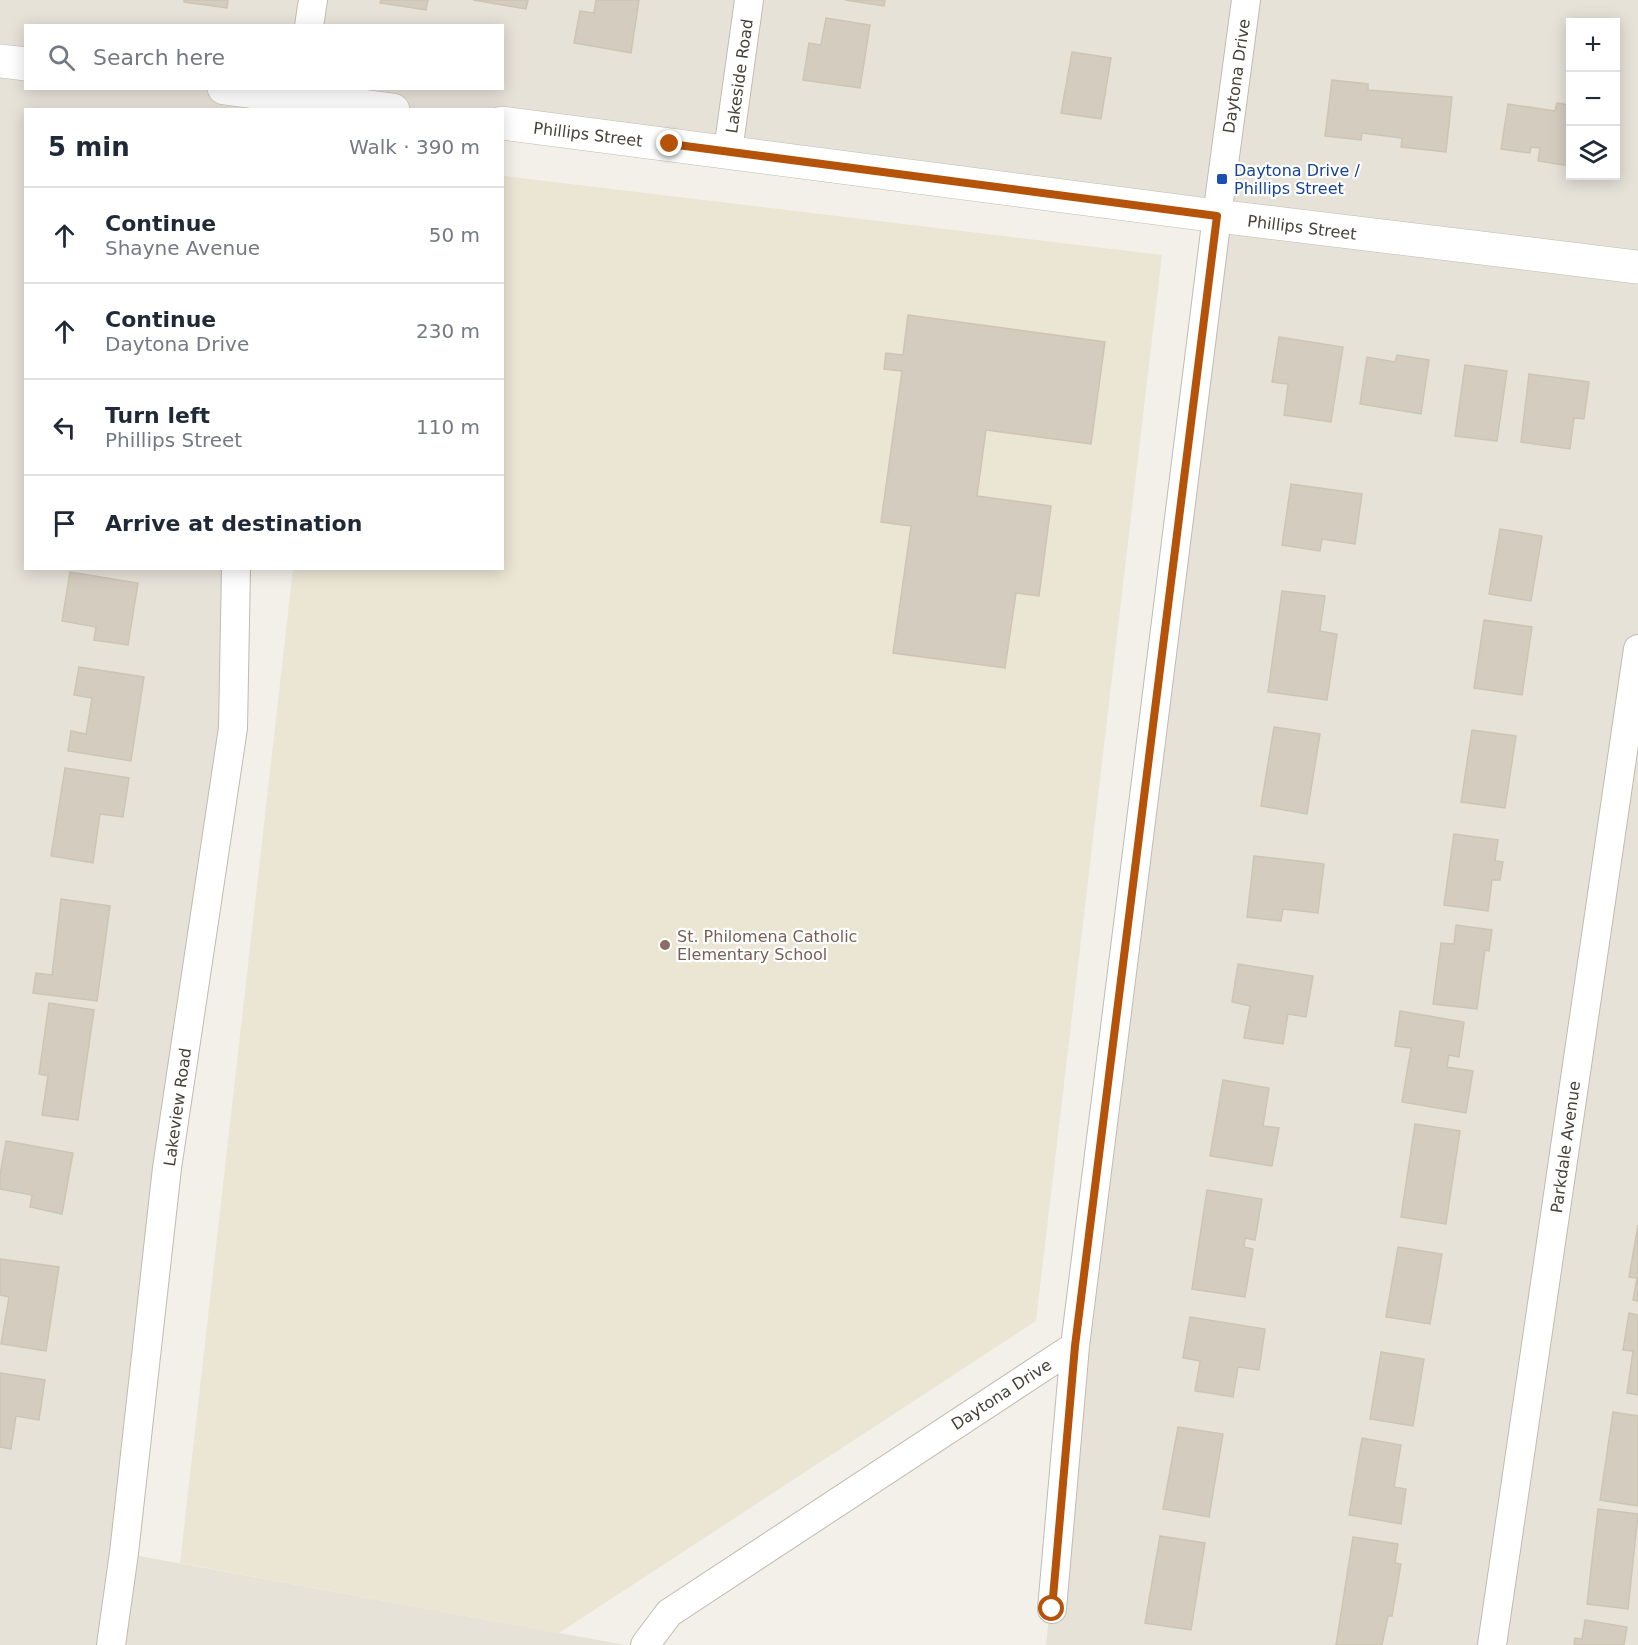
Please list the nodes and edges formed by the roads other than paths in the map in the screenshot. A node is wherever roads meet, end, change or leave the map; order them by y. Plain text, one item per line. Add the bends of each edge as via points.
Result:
1 (313, 0) edge
2 (749, 0) edge
3 (1246, 0) edge
4 (309, 24) edge
5 (0, 61) edge
6 (24, 64) edge
7 (239, 90) edge
8 (297, 98) edge
9 (377, 108) edge
10 (504, 123) edge
11 (728, 152) junction
12 (1217, 216) junction
13 (1638, 267) edge
14 (236, 570) edge
15 (1638, 649) edge
16 (1075, 1346) junction
17 (1052, 1609) dead end
18 (111, 1645) edge
19 (645, 1645) edge
20 (1492, 1645) edge

1 - 4 street
2 - 11 street, Lakeside Road
3 - 12 street, Daytona Drive
5 - 6 street
7 - 8 street
8 - 9 street
10 - 11 street, Phillips Street
11 - 12 street, Phillips Street
12 - 13 street, Phillips Street
12 - 16 street, Daytona Drive
14 - 18 street, Lakeview Road via 233,728 167,1168
15 - 20 street, Parkdale Avenue
16 - 17 street
16 - 19 street, Daytona Drive via 669,1613

